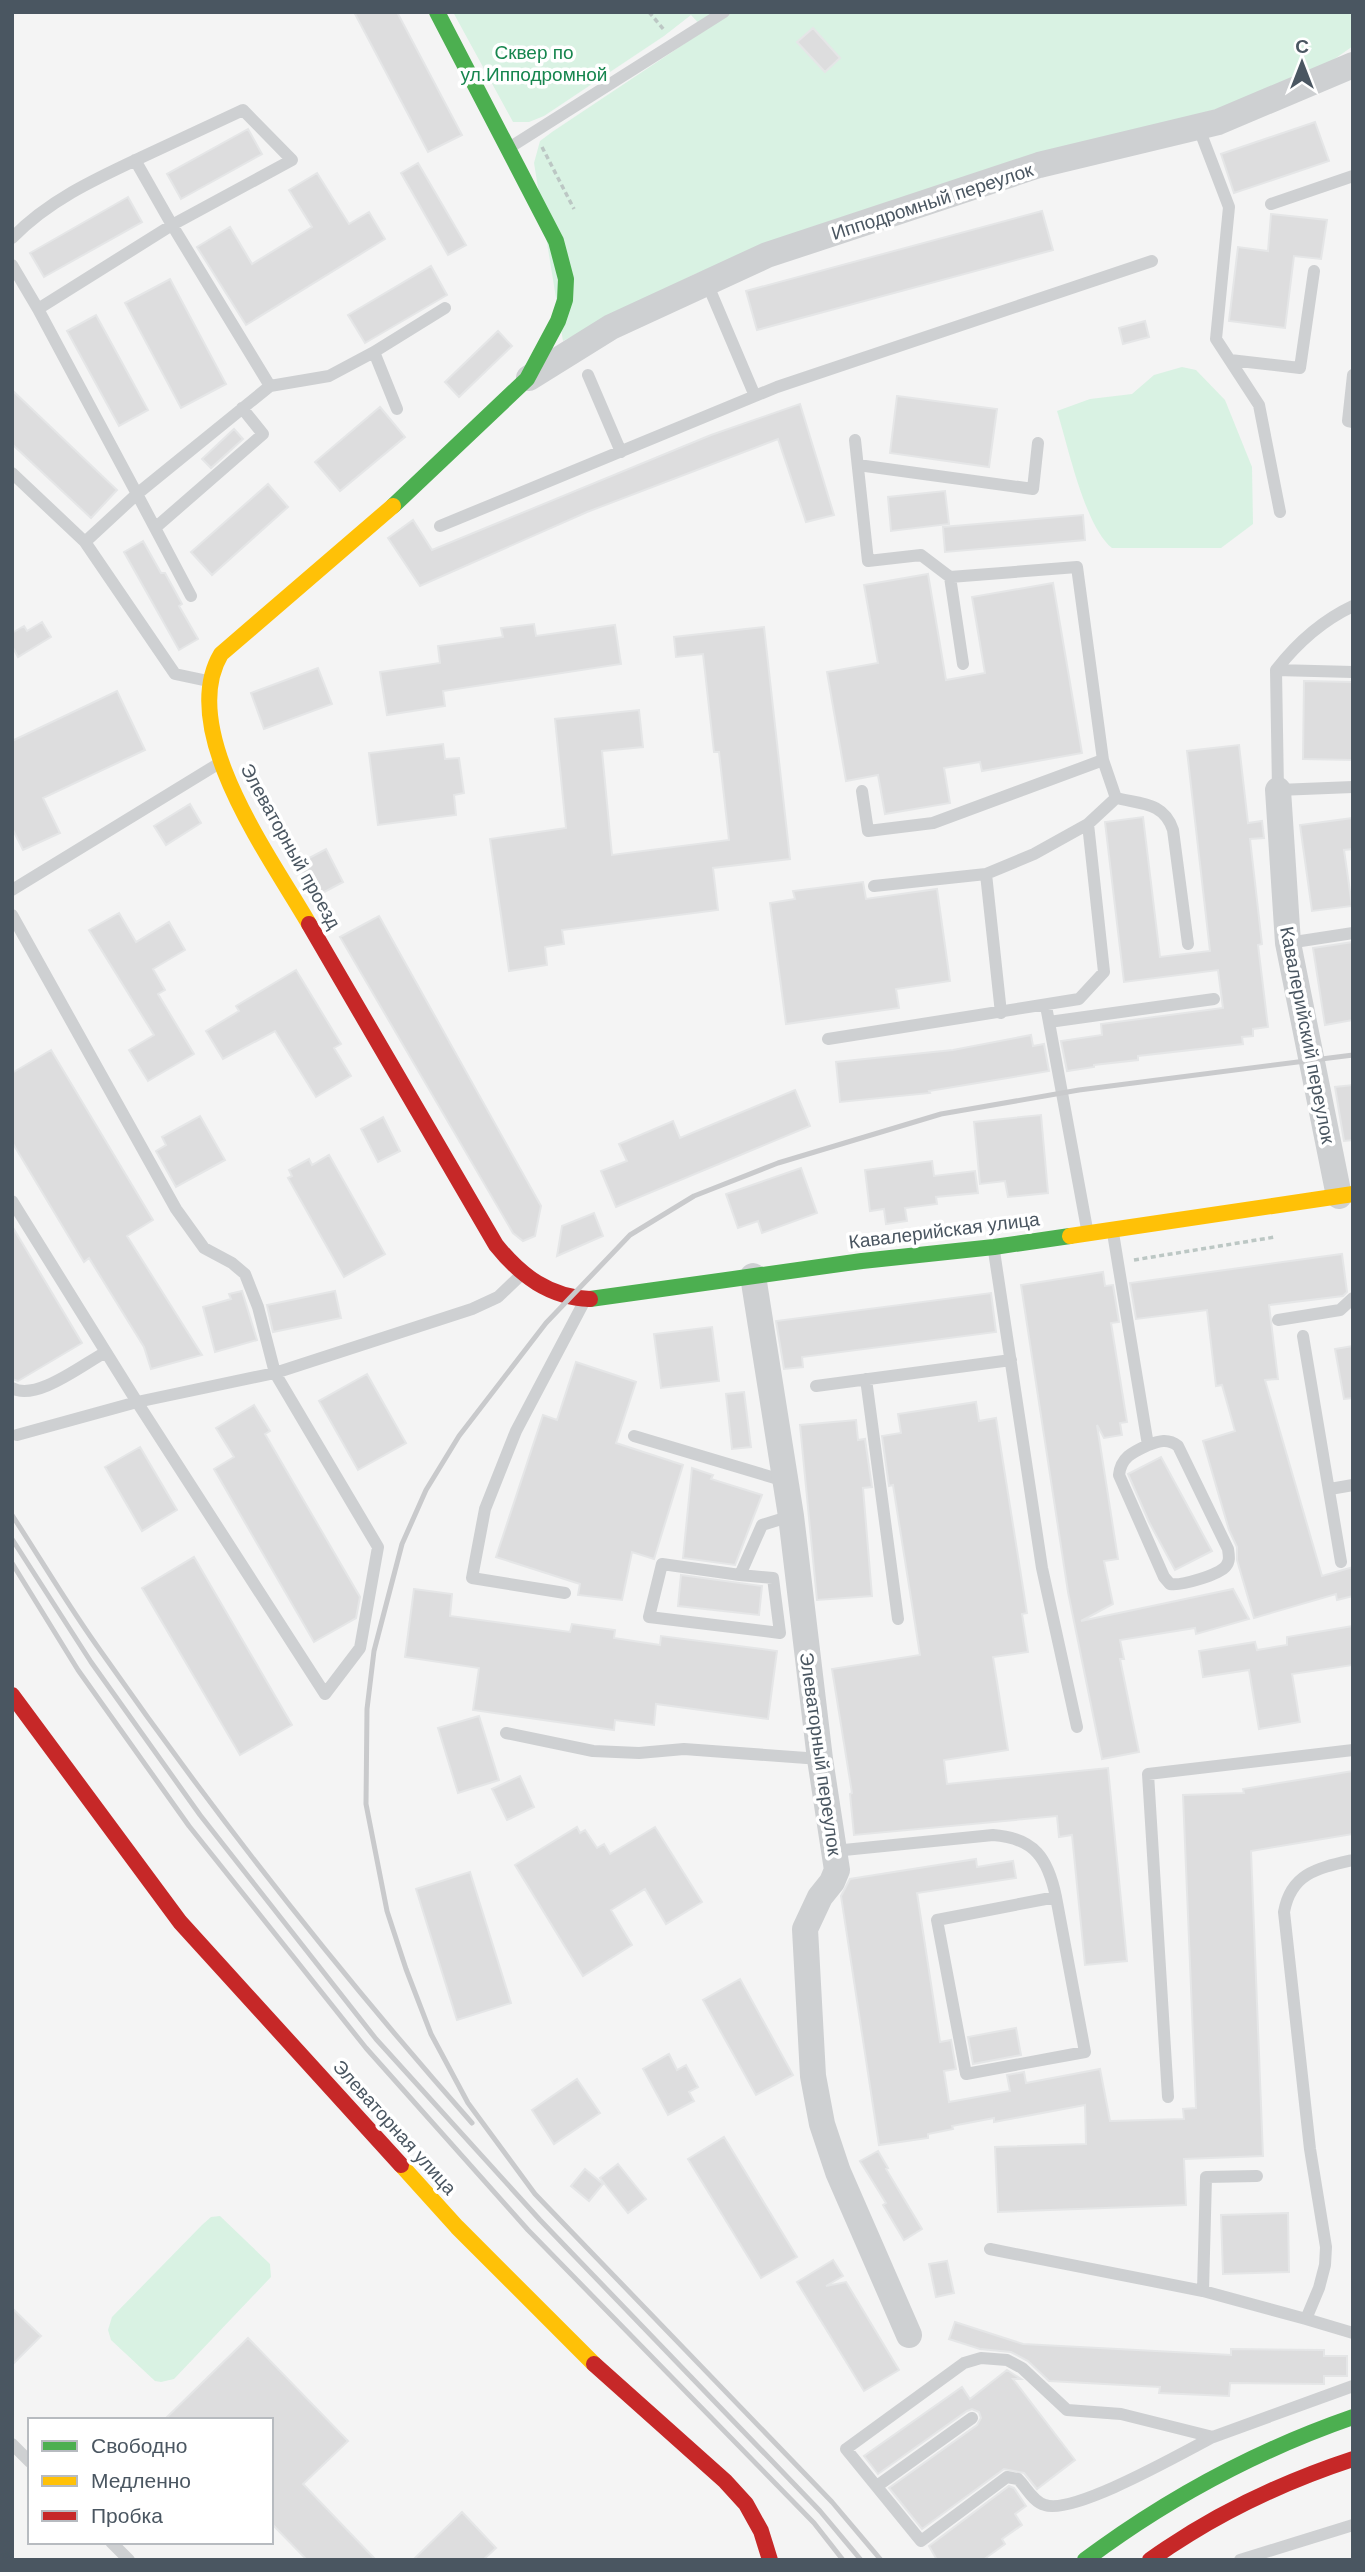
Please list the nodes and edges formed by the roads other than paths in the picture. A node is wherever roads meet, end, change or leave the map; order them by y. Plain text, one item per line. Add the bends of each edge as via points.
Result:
1 (437, 12) edge
2 (724, 12) edge
3 (1352, 68) edge
4 (1198, 126) junction
5 (509, 148) junction
6 (135, 160) junction
7 (1353, 176) edge
8 (1271, 204) dead end
9 (172, 225) junction
10 (12, 238) edge
11 (1152, 261) dead end
12 (12, 265) edge
13 (1314, 271) dead end
14 (707, 283) junction
15 (445, 308) dead end
16 (38, 309) junction
17 (374, 352) junction
18 (1230, 360) junction
19 (1353, 375) edge
20 (588, 376) dead end
21 (527, 379) junction
22 (270, 386) junction
23 (755, 396) junction
24 (242, 408) junction
25 (397, 409) dead end
26 (1353, 422) edge
27 (855, 440) dead end
28 (1038, 443) dead end
29 (621, 452) junction
30 (858, 465) junction
31 (12, 473) edge
32 (137, 494) junction
33 (1280, 512) dead end
34 (440, 526) dead end
35 (155, 528) junction
36 (85, 542) junction
37 (950, 577) junction
38 (191, 596) dead end
39 (1353, 606) edge
40 (963, 664) dead end
41 (1276, 670) junction
42 (1353, 672) edge
43 (208, 681) junction
44 (1103, 760) junction
45 (222, 762) junction
46 (1353, 787) edge
47 (1278, 790) junction
48 (862, 791) dead end
49 (1116, 798) junction
50 (1088, 824) junction
51 (986, 874) junction
52 (874, 886) dead end
53 (12, 890) edge
54 (12, 915) edge
55 (1353, 933) edge
56 (1288, 943) junction
57 (1188, 944) dead end
58 (1214, 999) dead end
59 (1046, 1006) junction
60 (1001, 1013) junction
61 (1049, 1022) junction
62 (828, 1039) dead end
63 (1346, 1195) edge
64 (12, 1201) edge
65 (1112, 1229) junction
66 (1087, 1233) junction
67 (994, 1247) junction
68 (521, 1275) junction
69 (752, 1276) junction
70 (541, 1287) joint
71 (1353, 1298) edge
72 (586, 1299) junction
73 (1278, 1320) dead end
74 (1303, 1336) dead end
75 (106, 1352) junction
76 (1011, 1360) junction
77 (275, 1373) junction
78 (866, 1379) junction
79 (816, 1386) dead end
80 (12, 1388) edge
81 (137, 1402) junction
82 (17, 1435) dead end
83 (634, 1436) dead end
84 (1149, 1445) junction
85 (786, 1481) junction
86 (1353, 1485) edge
87 (1330, 1489) junction
88 (791, 1516) junction
89 (1341, 1562) dead end
90 (740, 1575) junction
91 (565, 1593) dead end
92 (898, 1619) dead end
93 (12, 1695) edge
94 (1077, 1727) dead end
95 (506, 1734) dead end
96 (1353, 1750) edge
97 (820, 1759) junction
98 (834, 1851) junction
99 (1353, 1860) edge
100 (1056, 1897) junction
101 (1168, 2097) dead end
102 (1257, 2176) dead end
103 (990, 2249) dead end
104 (1203, 2291) junction
105 (1306, 2319) junction
106 (1353, 2333) edge
107 (909, 2335) dead end
108 (1353, 2386) edge
109 (1353, 2417) edge
110 (972, 2418) dead end
111 (1213, 2437) junction
112 (12, 2444) edge
113 (1353, 2459) edge
114 (28, 2460) edge
115 (877, 2486) junction
116 (1353, 2525) edge
117 (113, 2544) edge
118 (129, 2560) edge
119 (770, 2560) edge
120 (1084, 2560) edge
121 (1150, 2560) edge
122 (1240, 2560) edge

1 - 5 street
2 - 5 lane
3 - 4 street, Ипподромный переулок
4 - 14 street, Ипподромный переулок via 1040,164 766,255
4 - 18 lane via 1229,208 1216,339
5 - 21 street via 556,241 566,279 565,300
6 - 9 lane
6 - 9 lane via 243,110 292,160
6 - 10 lane via 47,207
7 - 8 lane
9 - 16 lane
9 - 22 lane
11 - 23 lane
12 - 16 lane
13 - 18 lane via 1300,368
14 - 21 street, Ипподромный переулок via 611,327
14 - 23 lane
15 - 17 lane
16 - 32 lane
17 - 22 lane via 330,376
17 - 25 lane
18 - 33 lane via 1259,405
19 - 26 lane via 1348,421
20 - 29 lane
21 - 43 street via 394,505 228,646
22 - 24 lane
23 - 29 lane
24 - 32 lane
24 - 35 lane via 263,434
27 - 30 lane
28 - 30 lane via 1033,489
29 - 34 lane
30 - 37 lane via 868,561 921,555
31 - 36 lane
32 - 35 lane
32 - 36 lane
35 - 38 lane
36 - 43 lane via 175,674
37 - 40 lane
37 - 44 lane via 1077,567
39 - 41 lane via 1313,631
41 - 42 lane
41 - 47 lane
43 - 45 street, Элеваторный проезд
44 - 48 lane via 933,822 868,831
44 - 49 lane
45 - 53 lane
45 - 68 street, Элеваторный проезд via 235,795 382,1052 496,1245
46 - 47 lane
47 - 56 street, Кавалерийский переулок
49 - 50 lane
49 - 57 lane via 1160,808 1169,817
50 - 51 lane
50 - 59 lane via 1104,972 1079,999
51 - 52 lane
51 - 60 lane
54 - 77 lane via 176,1209 204,1248 245,1274
55 - 56 lane
56 - 63 street, Кавалерийский переулок
58 - 61 lane
59 - 60 lane
59 - 61 lane
60 - 62 lane
61 - 66 lane
63 - 65 street, Кавалерийская улица
64 - 75 lane
65 - 66 street, Кавалерийская улица
65 - 84 lane
66 - 67 street, Кавалерийская улица
67 - 69 street, Кавалерийская улица
67 - 76 lane
68 - 70 street, Элеваторный проезд
68 - 77 lane via 498,1297 472,1310
69 - 72 street, Кавалерийская улица
69 - 85 street, Элеваторный переулок
70 - 72 street, Кавалерийская улица
71 - 73 lane via 1340,1310
72 - 91 lane via 516,1431 485,1509 472,1578
74 - 87 lane
75 - 80 lane via 40,1389 23,1393
75 - 81 lane
76 - 78 lane
76 - 94 lane via 1042,1568
77 - 81 lane
77 - 81 lane via 379,1547 360,1648 325,1694
78 - 79 lane
78 - 92 lane
81 - 82 lane
83 - 85 lane
84 - 84 lane via 1169,1441 1178,1446 1228,1549 1229,1560 1223,1570 1182,1584 1170,1584 1164,1577 1119,1475 1123,1460
85 - 88 street, Элеваторный переулок
86 - 87 lane
87 - 89 lane
88 - 90 lane via 762,1525
88 - 97 street, Элеваторный переулок
90 - 90 lane via 662,1564 649,1617 780,1633 773,1578
93 - 119 street, Элеваторная улица via 180,1922 457,2227 593,2364 732,2488 761,2530
95 - 97 lane via 593,1751 684,1749
96 - 101 lane via 1148,1774
97 - 98 street, Элеваторный переулок
98 - 100 lane via 1008,1836 1022,1841 1045,1861
98 - 107 street, Элеваторный переулок via 837,1870 805,1929 813,2076 838,2172
99 - 105 lane via 1303,1876 1292,1887 1284,1912 1310,2150 1326,2247 1319,2288
100 - 100 lane via 1085,2052 966,2074 937,1920
102 - 104 lane via 1206,2177
103 - 104 lane
104 - 105 lane
105 - 106 lane
108 - 111 lane
109 - 120 street via 1218,2472
110 - 115 lane
111 - 115 lane via 1072,2503 1045,2505 1018,2479 1007,2477 921,2541
111 - 115 lane via 1121,2414 1067,2410 1022,2368 1007,2360 981,2358 964,2363 846,2449
112 - 114 lane
113 - 121 street via 1281,2484
116 - 122 lane
117 - 118 lane

